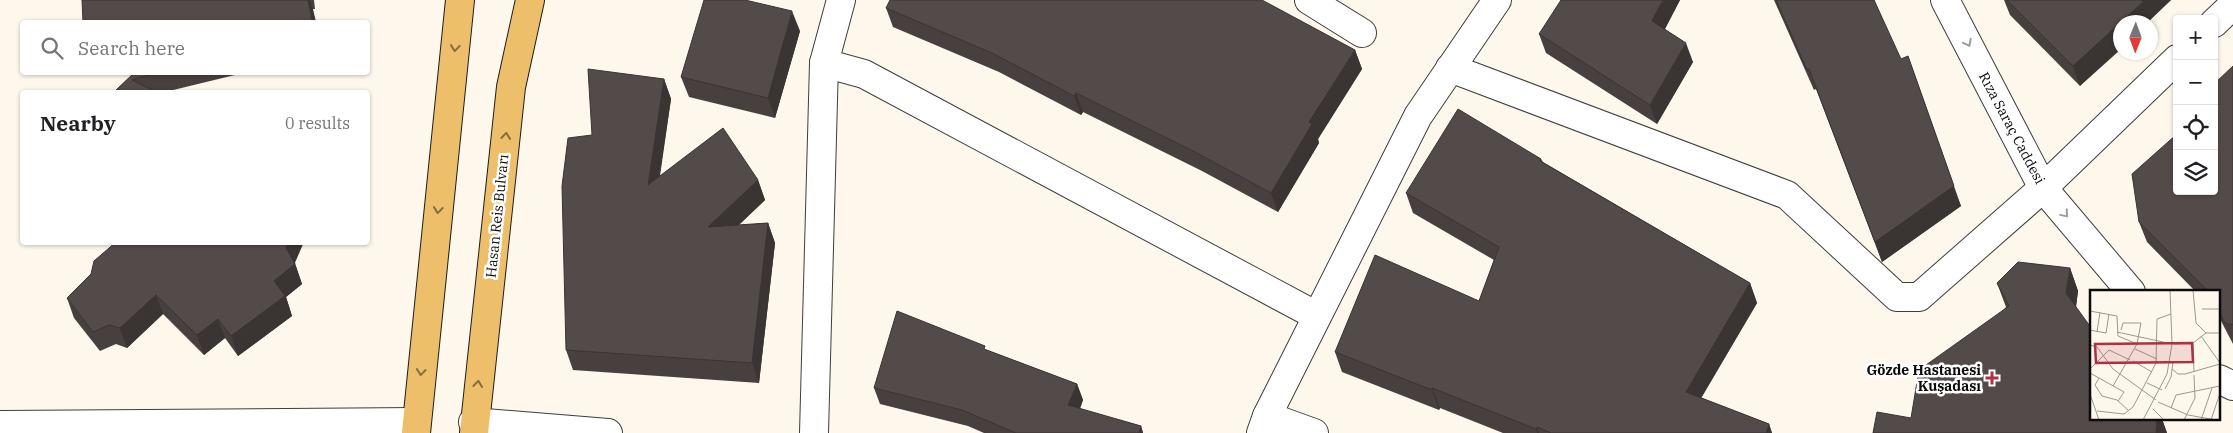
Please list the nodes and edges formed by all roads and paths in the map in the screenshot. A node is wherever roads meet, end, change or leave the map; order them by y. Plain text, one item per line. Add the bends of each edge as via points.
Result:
1 (460, 0) edge
2 (530, 0) edge
3 (841, 0) edge
4 (1309, 0) edge
5 (1497, 0) edge
6 (1945, 0) edge
7 (2233, 5) edge
8 (2218, 19) edge
9 (1362, 33) dead end
10 (2176, 60) edge
11 (824, 63) junction
12 (1450, 68) junction
13 (2043, 188) junction
14 (2129, 290) edge
15 (1317, 316) junction
16 (2220, 380) edge
17 (2233, 386) edge
18 (0, 425) edge
19 (1264, 425) edge
20 (473, 427) edge
21 (416, 428) edge
22 (608, 433) edge
23 (814, 433) edge
24 (1314, 433) edge

1 -> 21 main road
20 -> 2 main road, Hasan Reis Bulvarı via 511,88
3 - 11 street
4 - 9 street
5 - 12 street
6 -> 13 street, Rıza Saraç Caddesi
7 - 8 street
10 - 13 street
11 - 15 street via 864,74
11 - 23 street
12 - 13 street via 1787,196 1896,297 1919,298
12 - 15 street via 1418,116
13 -> 14 street, Rıza Saraç Caddesi
15 - 19 street
16 - 17 street
18 - 21 street
19 - 24 street
20 - 22 street

